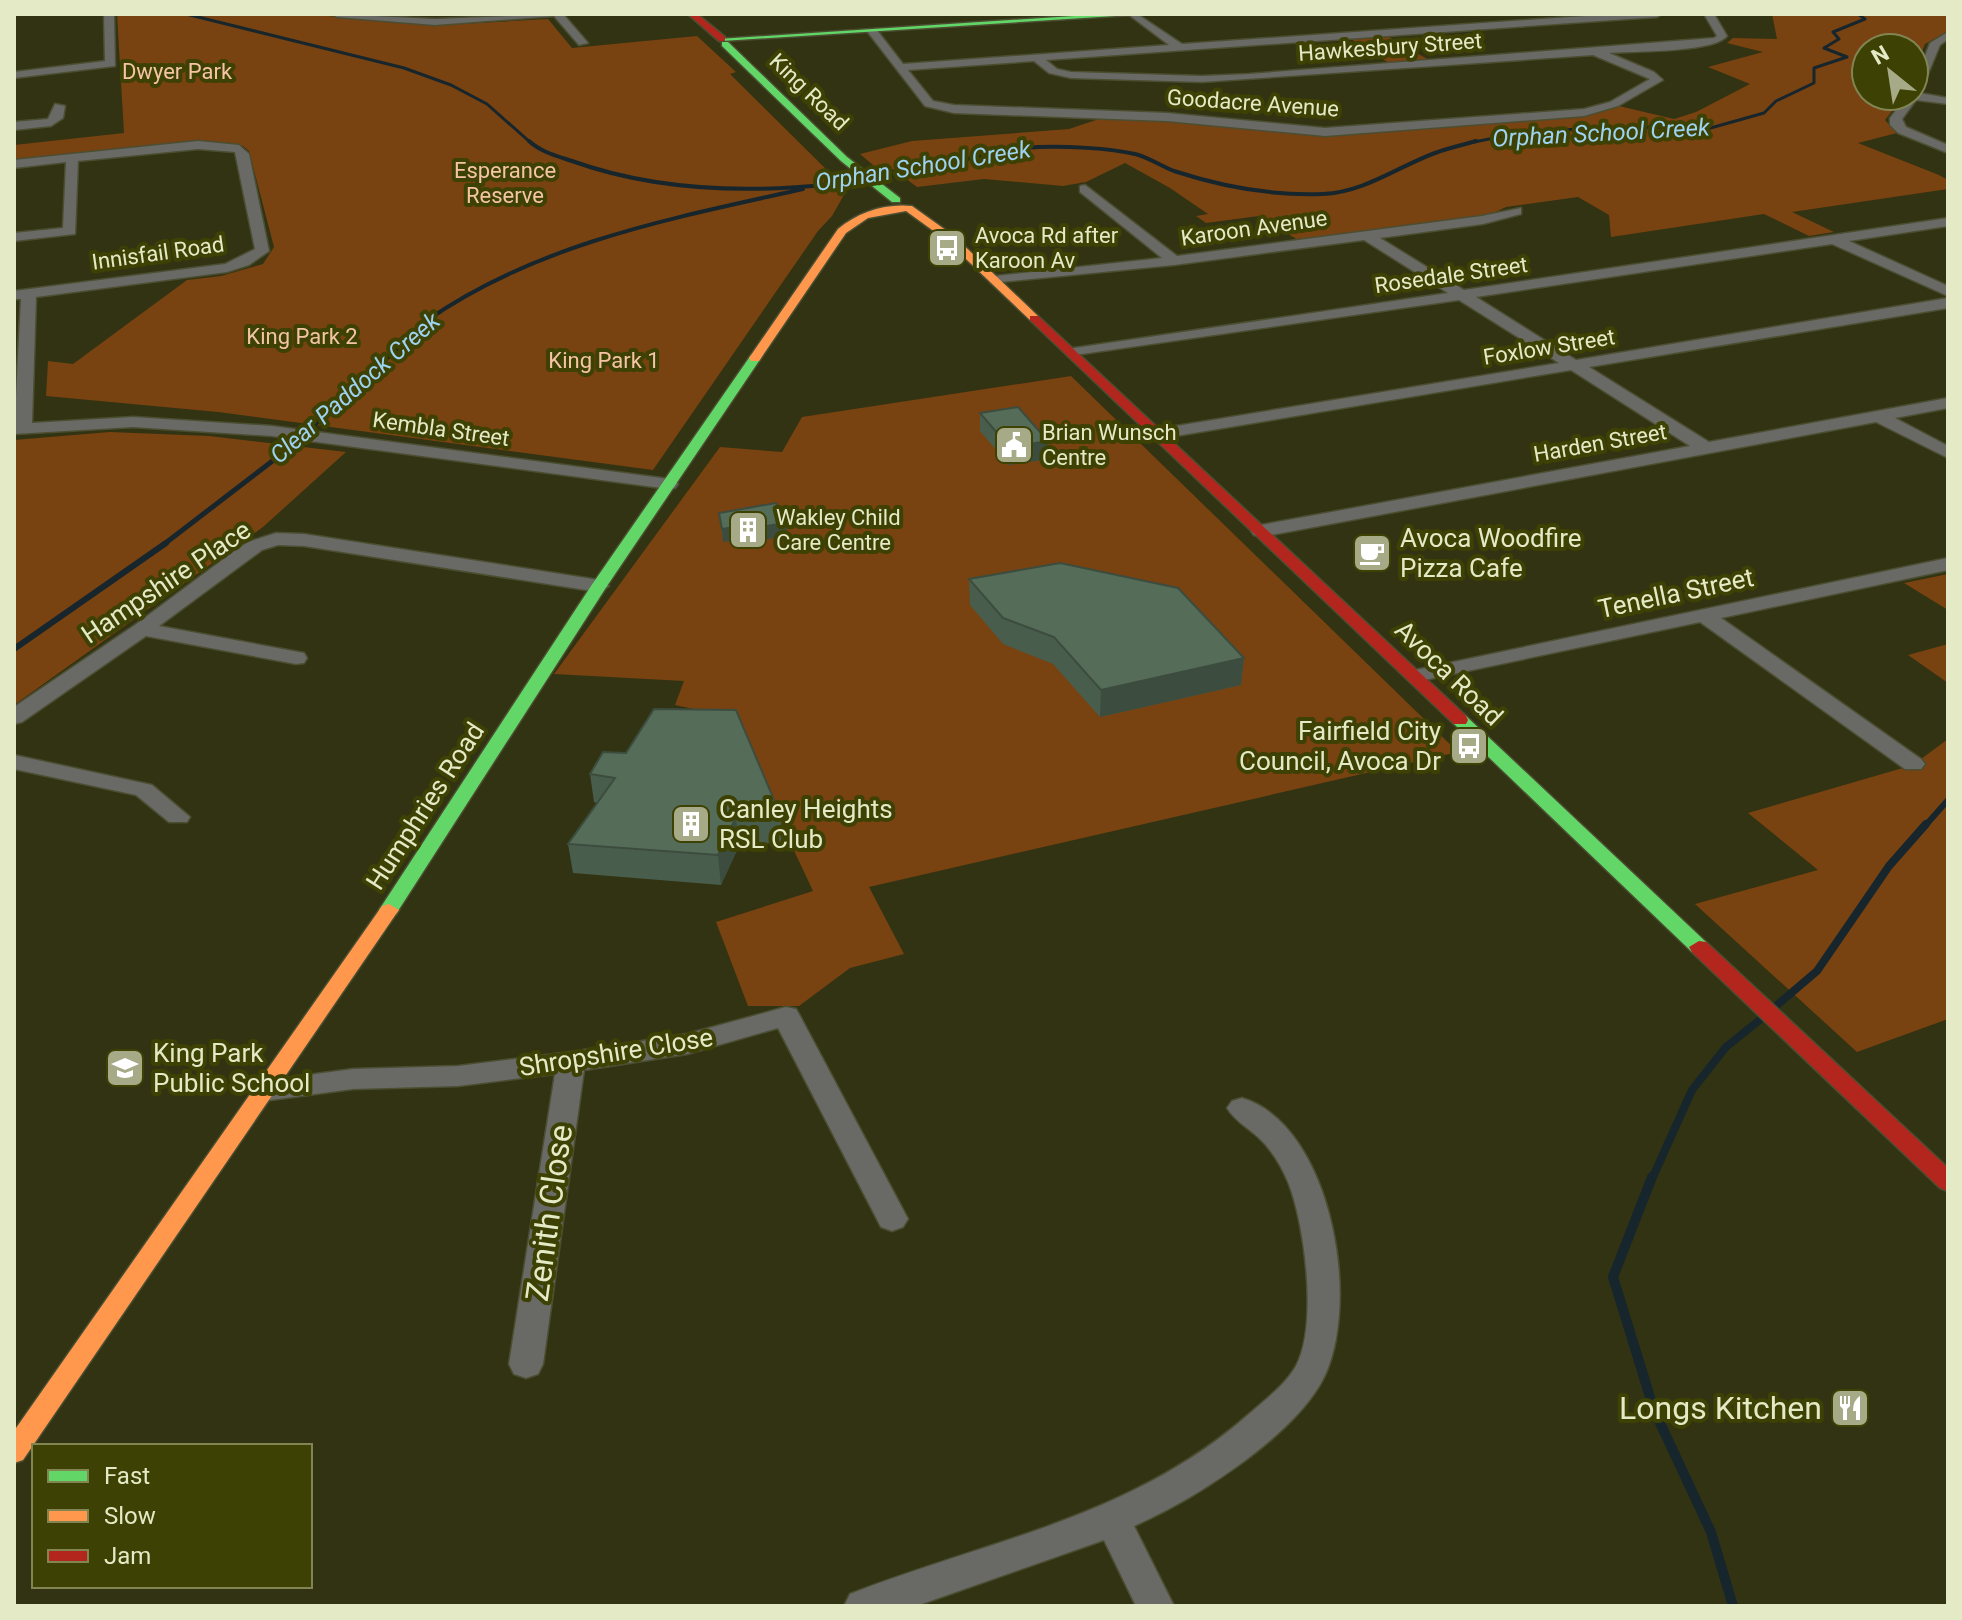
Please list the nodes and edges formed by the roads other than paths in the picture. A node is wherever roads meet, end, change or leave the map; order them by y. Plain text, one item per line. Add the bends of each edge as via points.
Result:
1 (109, 14) edge
2 (337, 14) edge
3 (551, 14) edge
4 (558, 14) edge
5 (692, 14) edge
6 (1143, 14) edge
7 (1657, 14) edge
8 (1709, 14) edge
9 (1132, 15) edge
10 (1070, 16) edge
11 (872, 31) junction
12 (1948, 35) edge
13 (726, 41) junction
14 (583, 43) dead end
15 (1179, 47) junction
16 (1596, 52) junction
17 (1932, 52) junction
18 (1948, 54) edge
19 (1930, 57) edge
20 (1037, 58) junction
21 (1439, 63) junction
22 (902, 67) junction
23 (1295, 73) junction
24 (1458, 74) dead end
25 (14, 75) edge
26 (1313, 85) dead end
27 (59, 106) dead end
28 (1901, 112) edge
29 (14, 126) edge
30 (1948, 149) edge
31 (72, 158) junction
32 (14, 164) edge
33 (867, 179) joint
34 (1085, 189) dead end
35 (899, 205) junction
36 (1516, 211) dead end
37 (1948, 222) edge
38 (1366, 235) junction
39 (14, 237) edge
40 (1835, 240) junction
41 (1174, 261) junction
42 (996, 280) junction
43 (1948, 292) edge
44 (21, 294) edge
45 (1463, 295) junction
46 (1948, 303) edge
47 (1074, 353) junction
48 (1572, 365) junction
49 (1948, 403) edge
50 (1878, 416) junction
51 (18, 428) edge
52 (1158, 434) junction
53 (1706, 448) junction
54 (1948, 453) edge
55 (669, 484) junction
56 (1261, 531) junction
57 (1948, 564) edge
58 (599, 586) junction
59 (1705, 616) junction
60 (142, 629) junction
61 (296, 658) dead end
62 (1415, 676) junction
63 (14, 717) edge
64 (14, 762) edge
65 (1913, 764) dead end
66 (178, 817) dead end
67 (571, 1062) junction
68 (263, 1091) junction
69 (1242, 1108) dead end
70 (1948, 1182) edge
71 (892, 1219) dead end
72 (526, 1364) dead end
73 (14, 1452) edge
74 (1113, 1521) junction
75 (863, 1606) edge
76 (1155, 1606) edge

1 - 25 street via 113,62
2 - 3 street via 435,22
4 - 14 street
5 - 13 main road, King Road
6 - 9 main road
7 - 15 street
8 - 16 street, Hawkesbury Street via 1722,36 1718,40
9 - 10 main road
9 - 15 street
10 - 11 main road
11 - 13 main road
11 - 22 street, Goodacre Avenue
12 - 17 street
13 - 33 main road, King Road
15 - 20 street
16 - 21 street, Hawkesbury Street
16 - 22 street, Goodacre Avenue via 1659,78 1619,102 1584,112 1325,132 1167,117 954,109 929,104
17 - 18 street
17 - 19 street
20 - 22 street
20 - 23 street, Hawkesbury Street via 1053,71 1111,78
21 - 23 street, Hawkesbury Street
21 - 24 street
23 - 26 street
27 - 29 street via 51,122
28 - 30 street via 1896,125
31 - 32 street, Innisfail Road
31 - 39 street via 70,231
31 - 44 street, Innisfail Road via 198,145 239,149 262,251 227,268
33 - 35 main road, Avoca Road
34 - 41 street
35 - 42 main road, Avoca Road via 950,238
35 - 55 main road, Humphries Road via 854,219 842,231
36 - 38 street, Karoon Avenue
37 - 40 street, Rosedale Street
38 - 41 street, Karoon Avenue
38 - 45 street
40 - 43 street
40 - 45 street, Rosedale Street
41 - 42 street, Karoon Avenue
42 - 47 main road, Avoca Road
44 - 51 street
45 - 47 street, Rosedale Street
45 - 48 street
46 - 48 street, Foxlow Street
47 - 52 main road, Avoca Road
48 - 52 street, Foxlow Street
48 - 53 street
49 - 50 street, Harden Street
50 - 53 street, Harden Street
50 - 54 street
51 - 55 street, Kembla Street via 133,422 272,431
52 - 56 main road, Avoca Road
53 - 56 street, Harden Street
55 - 58 main road, Humphries Road
56 - 62 main road, Avoca Road
57 - 59 street, Tenella Street
58 - 60 street, Hampshire Place via 350,545 276,539 248,551
58 - 68 main road, Humphries Road via 366,945
59 - 62 street, Tenella Street
59 - 65 street
60 - 61 street
60 - 63 street, Hampshire Place
62 - 70 main road, Avoca Road
64 - 66 street via 144,790
67 - 68 street, Shropshire Close
67 - 71 street, Shropshire Close via 687,1044 786,1016
67 - 72 street, Zenith Close
68 - 73 main road, Humphries Road
69 - 74 street via 1277,1137 1313,1204 1325,1314 1309,1376 1249,1439
74 - 75 street
74 - 76 street

